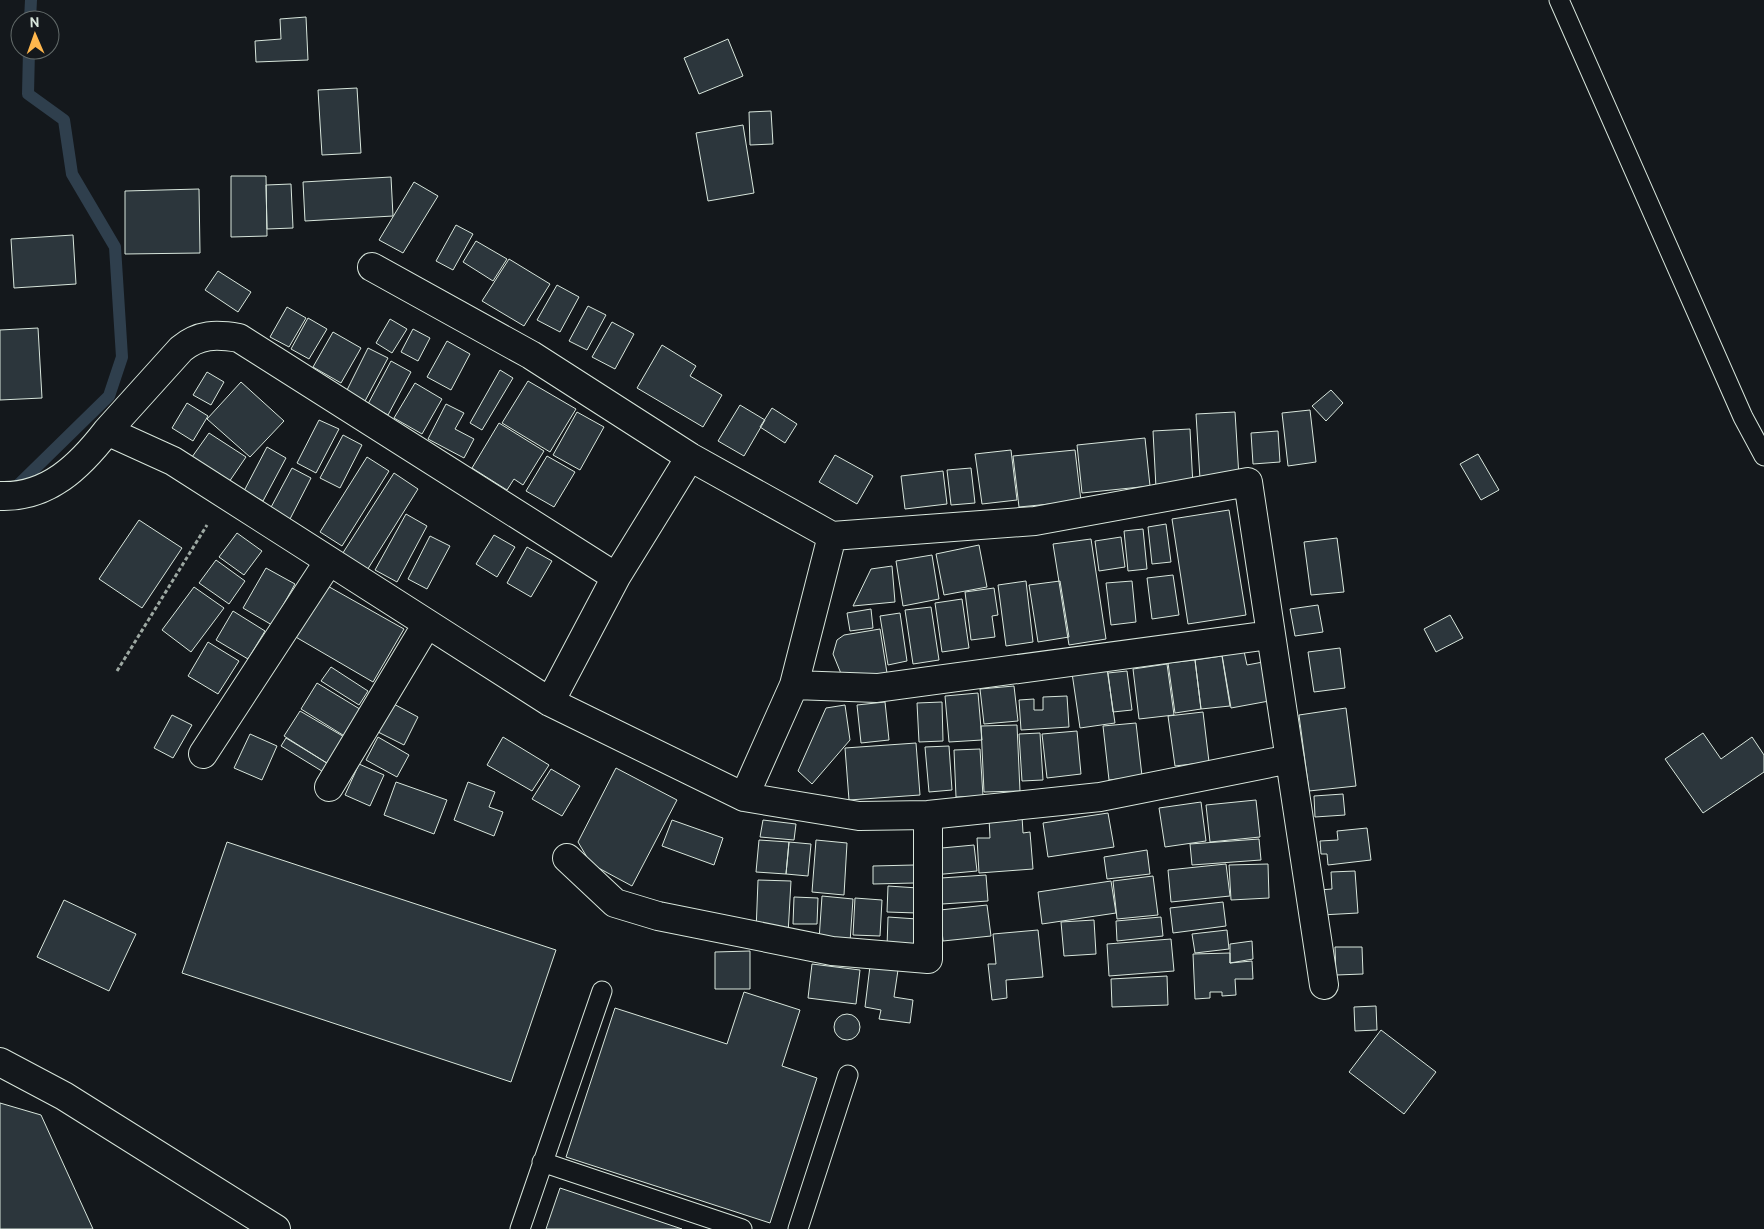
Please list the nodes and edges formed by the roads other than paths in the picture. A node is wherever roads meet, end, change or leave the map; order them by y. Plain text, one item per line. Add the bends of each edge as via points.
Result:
1 (1559, 0) edge
2 (372, 267) dead end
3 (107, 431) junction
4 (1764, 456) edge
5 (690, 457) junction
6 (0, 496) edge
7 (832, 536) junction
8 (329, 561) junction
9 (616, 577) junction
10 (427, 624) junction
11 (1270, 635) junction
12 (794, 686) junction
13 (550, 702) junction
14 (204, 754) dead end
15 (1290, 759) junction
16 (329, 788) dead end
17 (744, 797) junction
18 (928, 815) junction
19 (567, 858) dead end
20 (1324, 984) dead end
21 (602, 991) dead end
22 (0, 1062) edge
23 (848, 1075) dead end
24 (542, 1162) junction
25 (276, 1229) edge
26 (520, 1229) edge
27 (742, 1229) edge
28 (798, 1229) edge

1 - 4 lane via 1743,417
2 - 5 street via 531,355
3 - 6 street via 86,458 54,484
3 - 8 street via 173,462
3 - 9 street via 192,340 221,334 239,338
5 - 7 street
5 - 9 street
7 - 11 street via 1035,521 1248,482
7 - 12 street
8 - 10 street
8 - 14 street
9 - 13 street
10 - 13 street
10 - 16 street
11 - 12 street via 877,688
11 - 15 street
12 - 17 street
13 - 17 street
15 - 18 street via 1100,796
15 - 20 street
17 - 18 street via 859,816
18 - 19 street via 928,959 832,951 658,916 615,903
21 - 24 lane
22 - 25 street via 64,1096
23 - 28 lane
24 - 26 lane
24 - 27 lane

